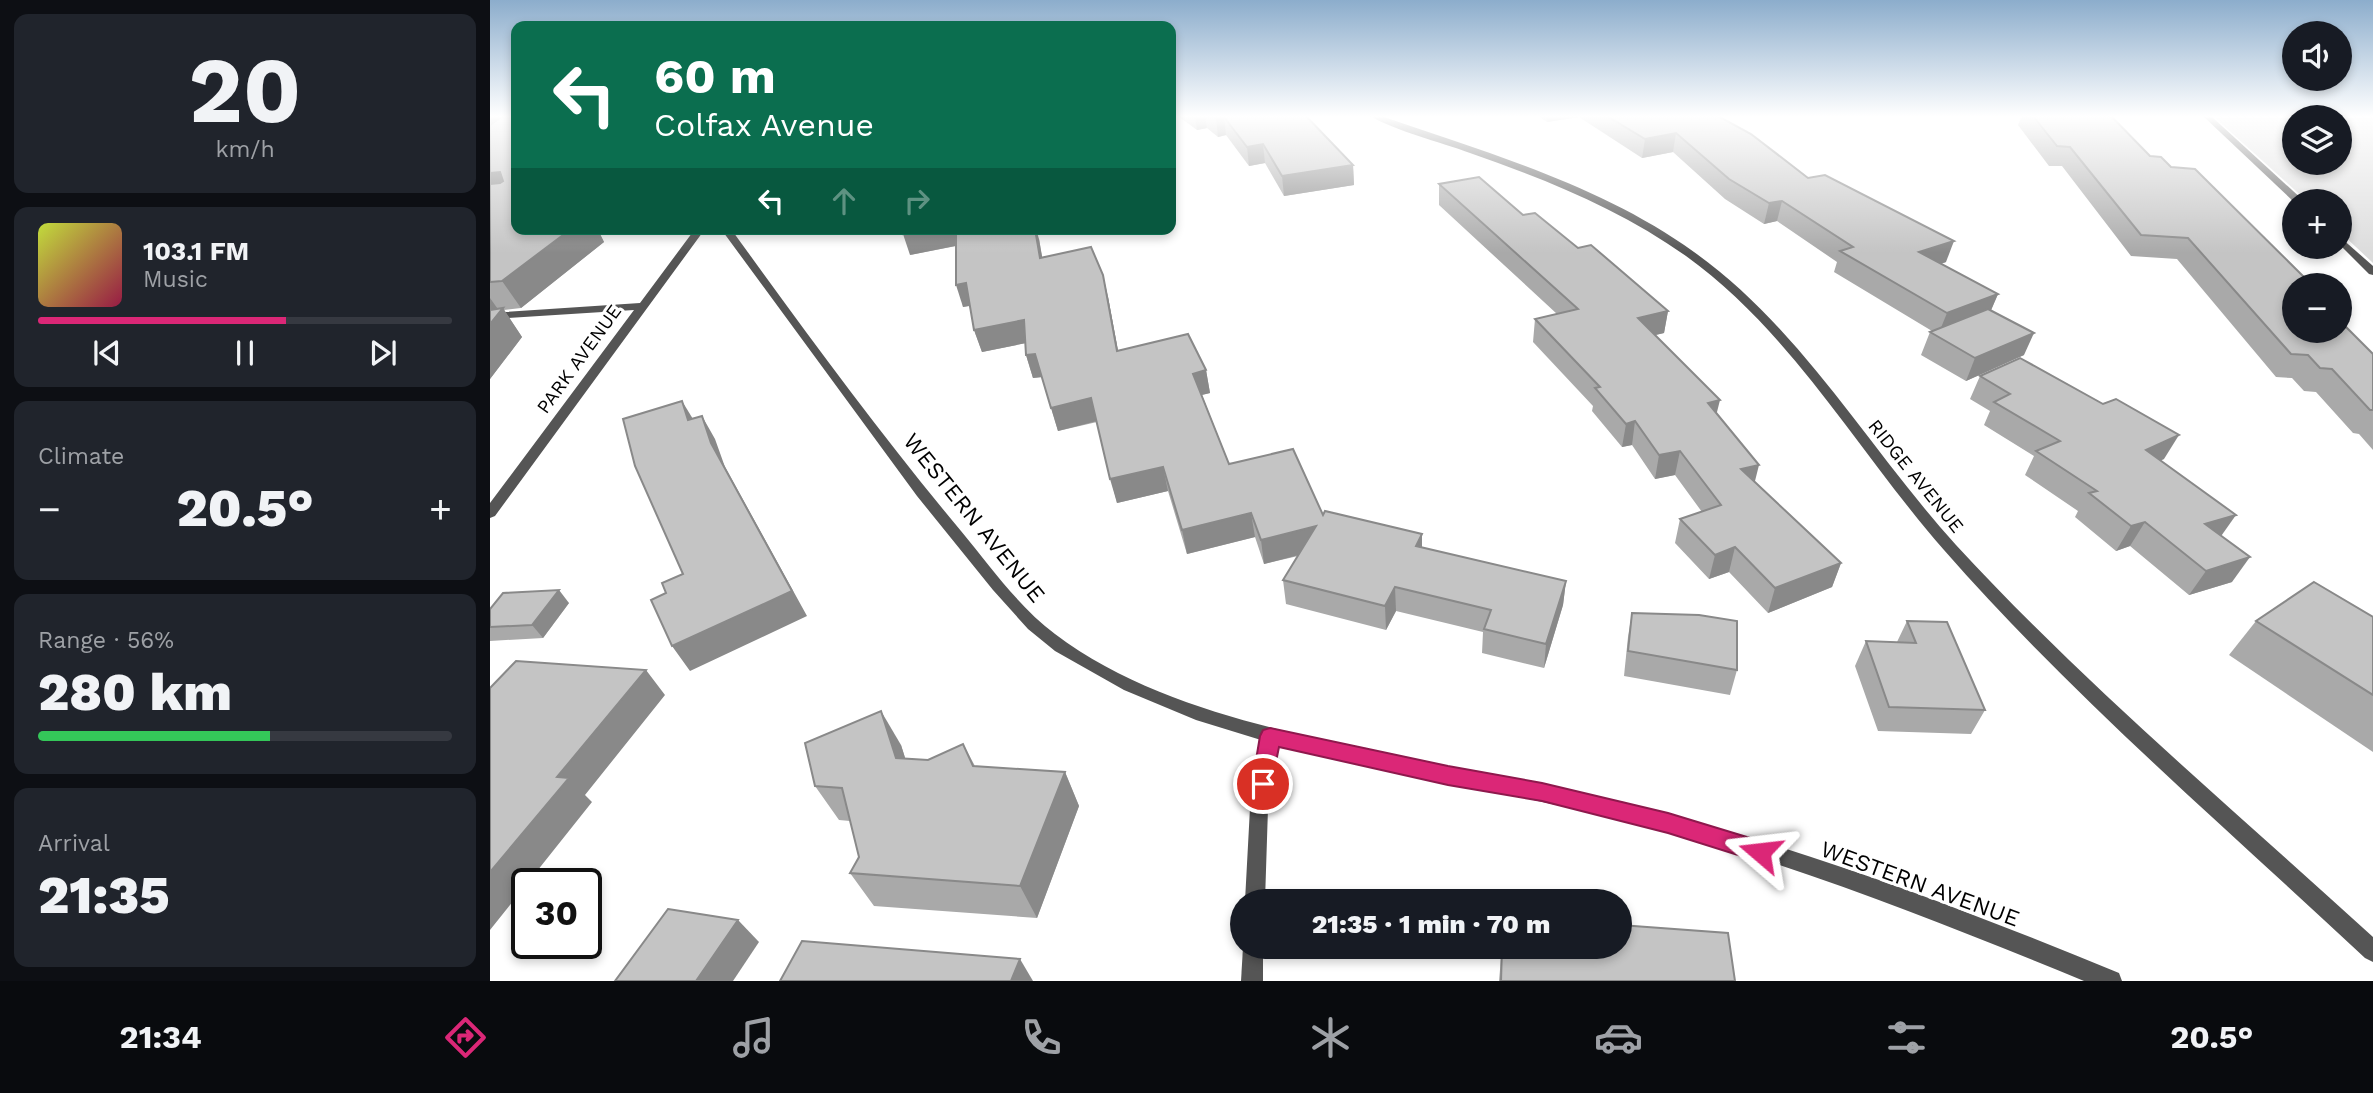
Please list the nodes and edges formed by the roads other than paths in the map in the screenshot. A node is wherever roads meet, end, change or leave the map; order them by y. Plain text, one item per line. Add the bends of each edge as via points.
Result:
1 (1501, 162) edge
2 (2257, 162) edge
3 (2286, 189) edge
4 (696, 235) edge
5 (730, 235) edge
6 (2352, 252) edge
7 (2373, 272) edge
8 (642, 306) junction
9 (490, 316) edge
10 (490, 513) edge
11 (1270, 736) junction
12 (1256, 889) edge
13 (2373, 951) edge
14 (1253, 959) edge
15 (1252, 981) edge
16 (2111, 981) edge

1 - 13 street, RIDGE AVENUE via 1612,206 1671,241 1728,284 1781,338 1903,492 2005,606 2069,671
2 - 3 street
4 - 8 street, PARK AVENUE
5 - 11 street, WESTERN AVENUE via 915,487 1024,618 1060,646 1143,692
6 - 7 street
8 - 9 street
8 - 10 street, PARK AVENUE
11 - 12 street via 1259,808
11 - 16 street, WESTERN AVENUE via 1668,823 1872,889
14 - 15 street

